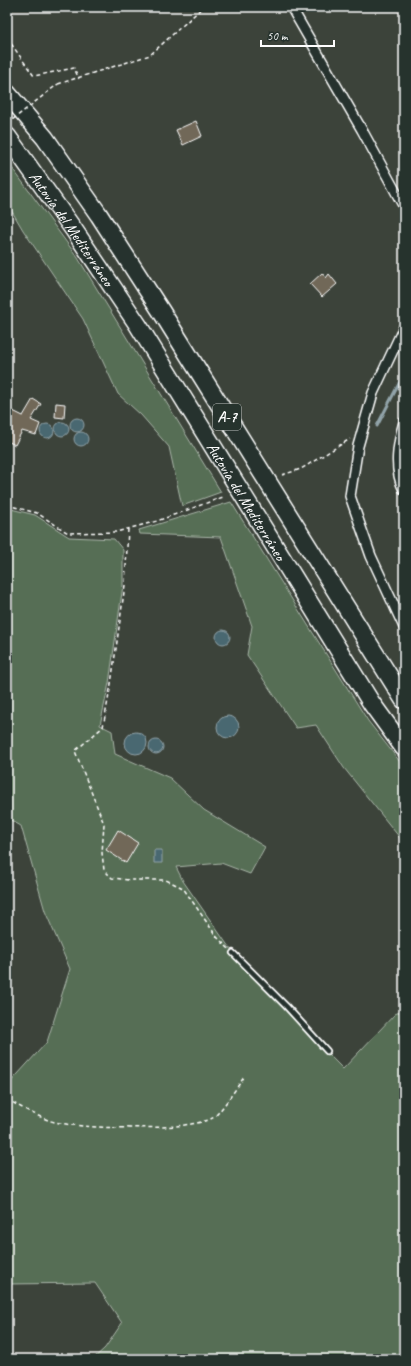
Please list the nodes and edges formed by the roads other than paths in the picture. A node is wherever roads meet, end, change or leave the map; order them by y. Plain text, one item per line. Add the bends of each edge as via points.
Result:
1 (290, 7) edge
2 (7, 93) edge
3 (7, 136) edge
4 (404, 207) edge
5 (404, 327) edge
6 (404, 422) edge
7 (404, 490) edge
8 (404, 627) edge
9 (404, 700) edge
10 (404, 748) edge
11 (233, 953) road end
12 (326, 1051) dead end

1 - 4 street
2 - 9 highway, Autovía del Mediterráneo / A-7 via 45,138 99,215
3 - 10 highway, Autovía del Mediterráneo / A-7 via 138,325 372,704
5 - 8 street via 373,393 358,446 350,496 371,556
6 - 7 street via 397,453 401,485
11 - 12 lane

